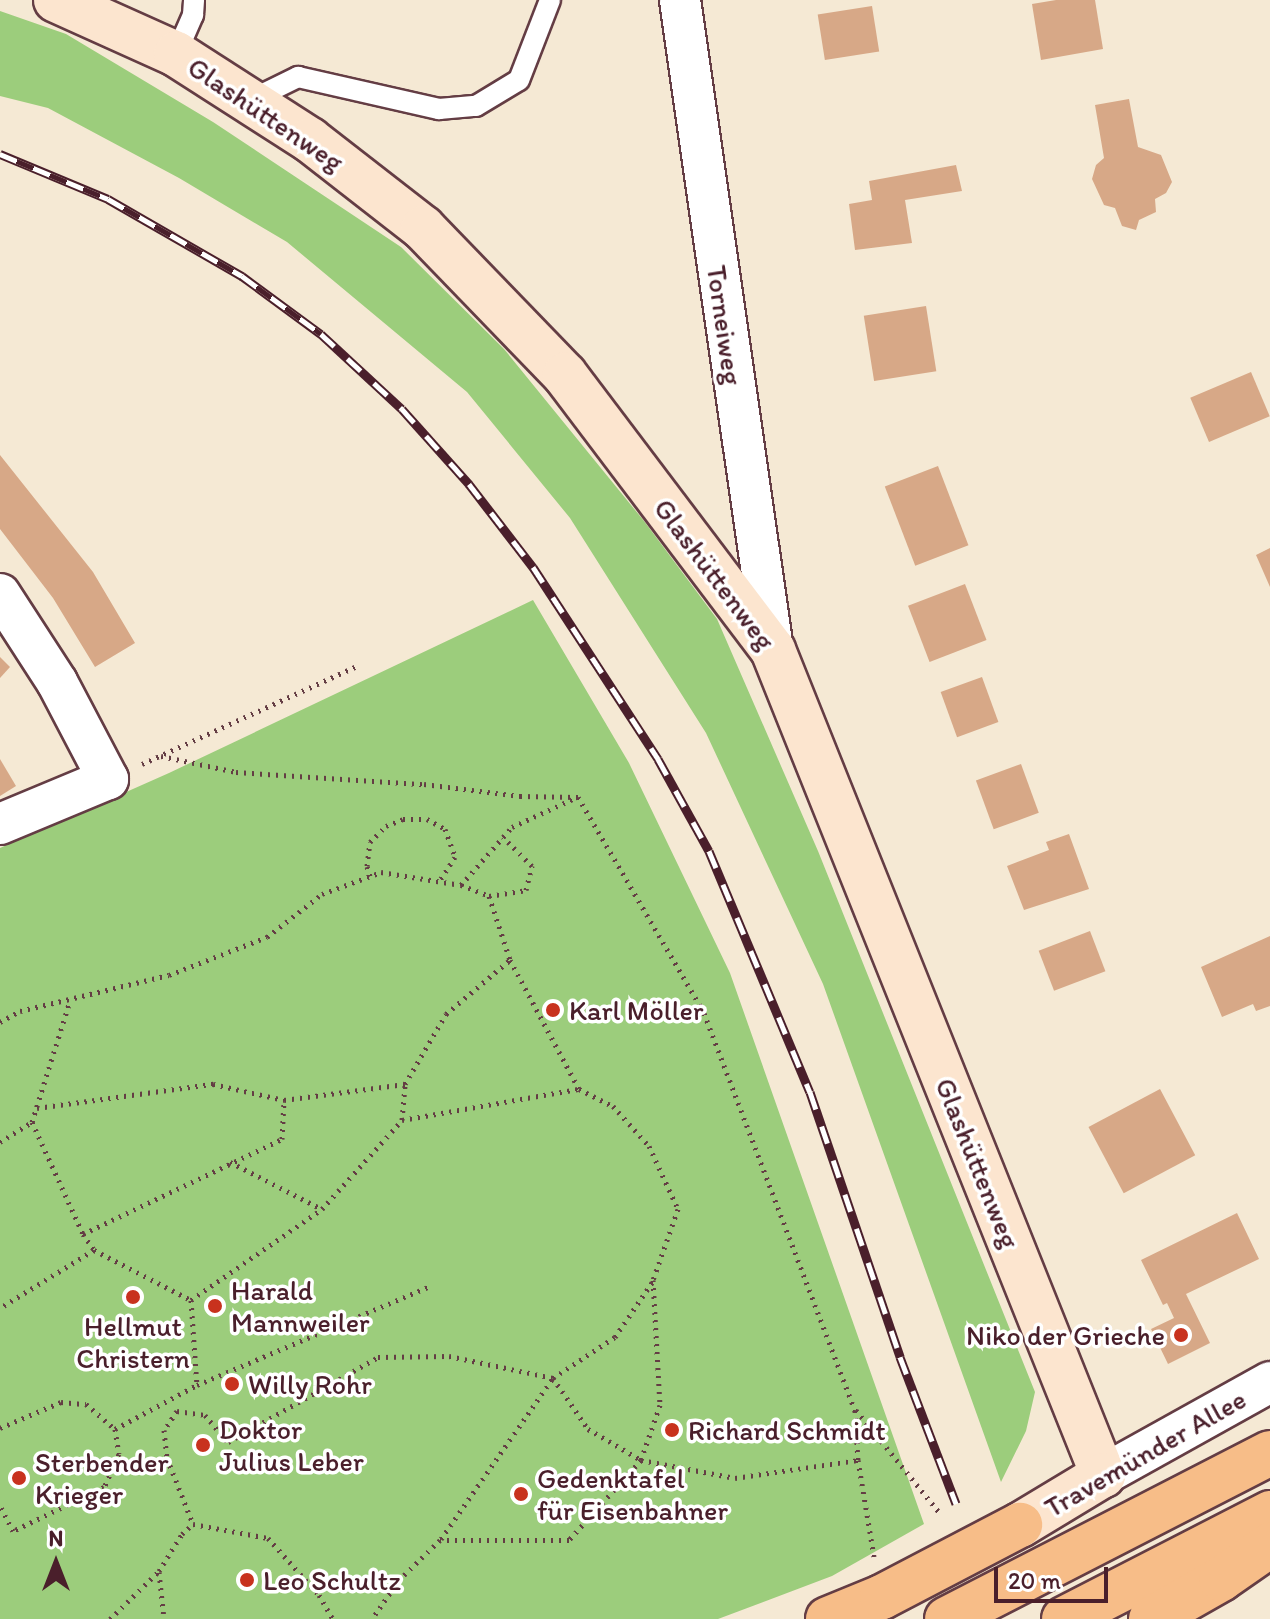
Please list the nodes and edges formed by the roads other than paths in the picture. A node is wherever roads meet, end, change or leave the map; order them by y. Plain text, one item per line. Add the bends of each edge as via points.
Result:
1 (56, 0) edge
2 (194, 0) edge
3 (550, 0) edge
4 (680, 0) edge
5 (176, 54) junction
6 (249, 101) junction
7 (0, 594) edge
8 (773, 650) junction
9 (0, 824) edge
10 (1270, 1382) edge
11 (1270, 1453) edge
12 (1103, 1475) junction
13 (1270, 1513) edge
14 (1020, 1525) joint
15 (1270, 1545) edge
16 (828, 1619) edge
17 (947, 1619) edge
18 (1064, 1619) edge
19 (1151, 1619) edge

1 - 5 street, Glashüttenweg
2 - 5 lane
3 - 6 lane via 519,80 476,106 439,109 298,77
4 - 8 street, Torneiweg
5 - 6 street, Glashüttenweg
6 - 8 street, Glashüttenweg via 310,140 423,228 554,364
7 - 9 street via 57,682 108,779
8 - 12 street, Glashüttenweg
10 - 12 street, Travemünder Allee
11 - 17 highway, Travemünder Allee
12 - 14 street, Travemünder Allee
13 - 18 highway
14 - 16 highway
15 - 19 highway

